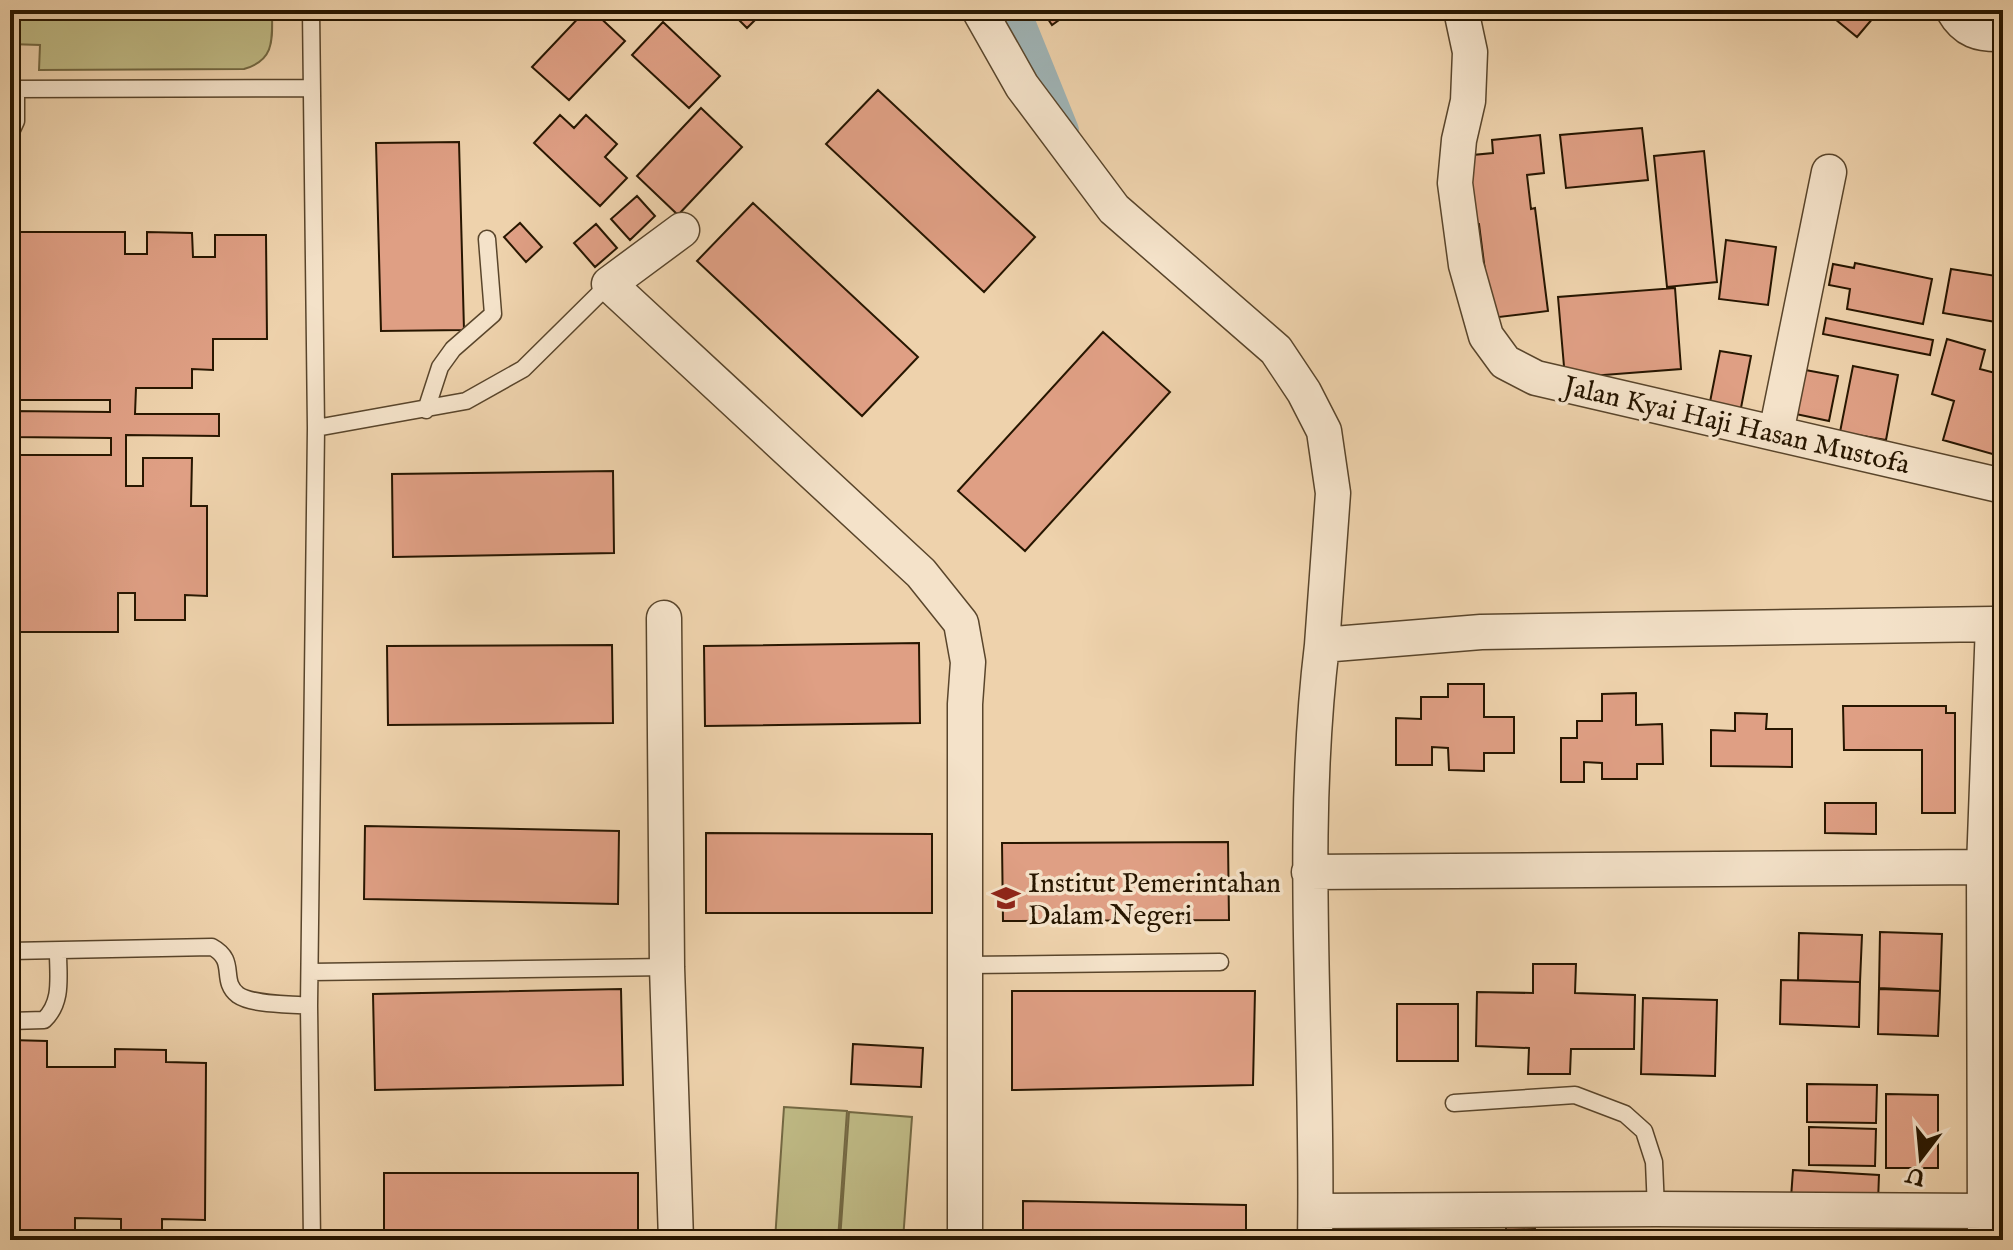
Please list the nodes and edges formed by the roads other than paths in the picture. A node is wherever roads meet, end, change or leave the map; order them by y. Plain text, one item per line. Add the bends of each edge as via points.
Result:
1 (311, 10) edge
2 (979, 10) edge
3 (1461, 10) edge
4 (1953, 10) edge
5 (2003, 34) edge
6 (311, 88) junction
7 (13, 89) edge
8 (10, 134) edge
9 (1829, 172) dead end
10 (682, 230) dead end
11 (487, 239) dead end
12 (609, 284) junction
13 (426, 410) junction
14 (316, 428) junction
15 (1776, 433) junction
16 (2003, 486) edge
17 (664, 618) dead end
18 (1998, 624) edge
19 (1322, 645) junction
20 (1984, 867) junction
21 (1309, 872) junction
22 (10, 951) edge
23 (58, 952) junction
24 (1220, 962) dead end
25 (966, 965) junction
26 (667, 967) junction
27 (311, 972) junction
28 (309, 1006) junction
29 (10, 1021) edge
30 (1454, 1103) dead end
31 (1656, 1209) junction
32 (1985, 1225) edge
33 (1315, 1226) edge
34 (312, 1240) edge
35 (676, 1240) edge
36 (965, 1240) edge

1 - 6 lane
2 - 19 street via 1022,86 1114,209 1276,350 1304,392 1324,431 1333,493
3 - 15 street, Jalan Kyai Haji Hasan Mustofa via 1470,52 1455,183 1466,265 1486,336 1505,362 1536,378
4 - 5 street via 1978,34
6 - 7 lane
6 - 14 lane
7 - 8 lane via 16,121
9 - 15 street
10 - 12 street
11 - 13 lane via 493,314 440,367
12 - 13 lane via 523,369 466,401
12 - 25 street via 921,573 961,623 968,662
13 - 14 lane
14 - 27 lane
15 - 16 street, Jalan Kyai Haji Hasan Mustofa
17 - 26 street
18 - 19 street via 1481,632
18 - 20 street
19 - 21 street
20 - 21 street
20 - 32 street
21 - 33 street
22 - 23 lane
23 - 28 lane via 212,947 228,961 228,982 237,994
23 - 29 lane via 58,1000 51,1013 44,1020
24 - 25 lane
25 - 36 street
26 - 27 lane
26 - 35 street
27 - 28 lane
28 - 34 lane
30 - 31 lane via 1575,1095 1625,1114 1644,1131 1654,1162
31 - 32 street
31 - 33 street

